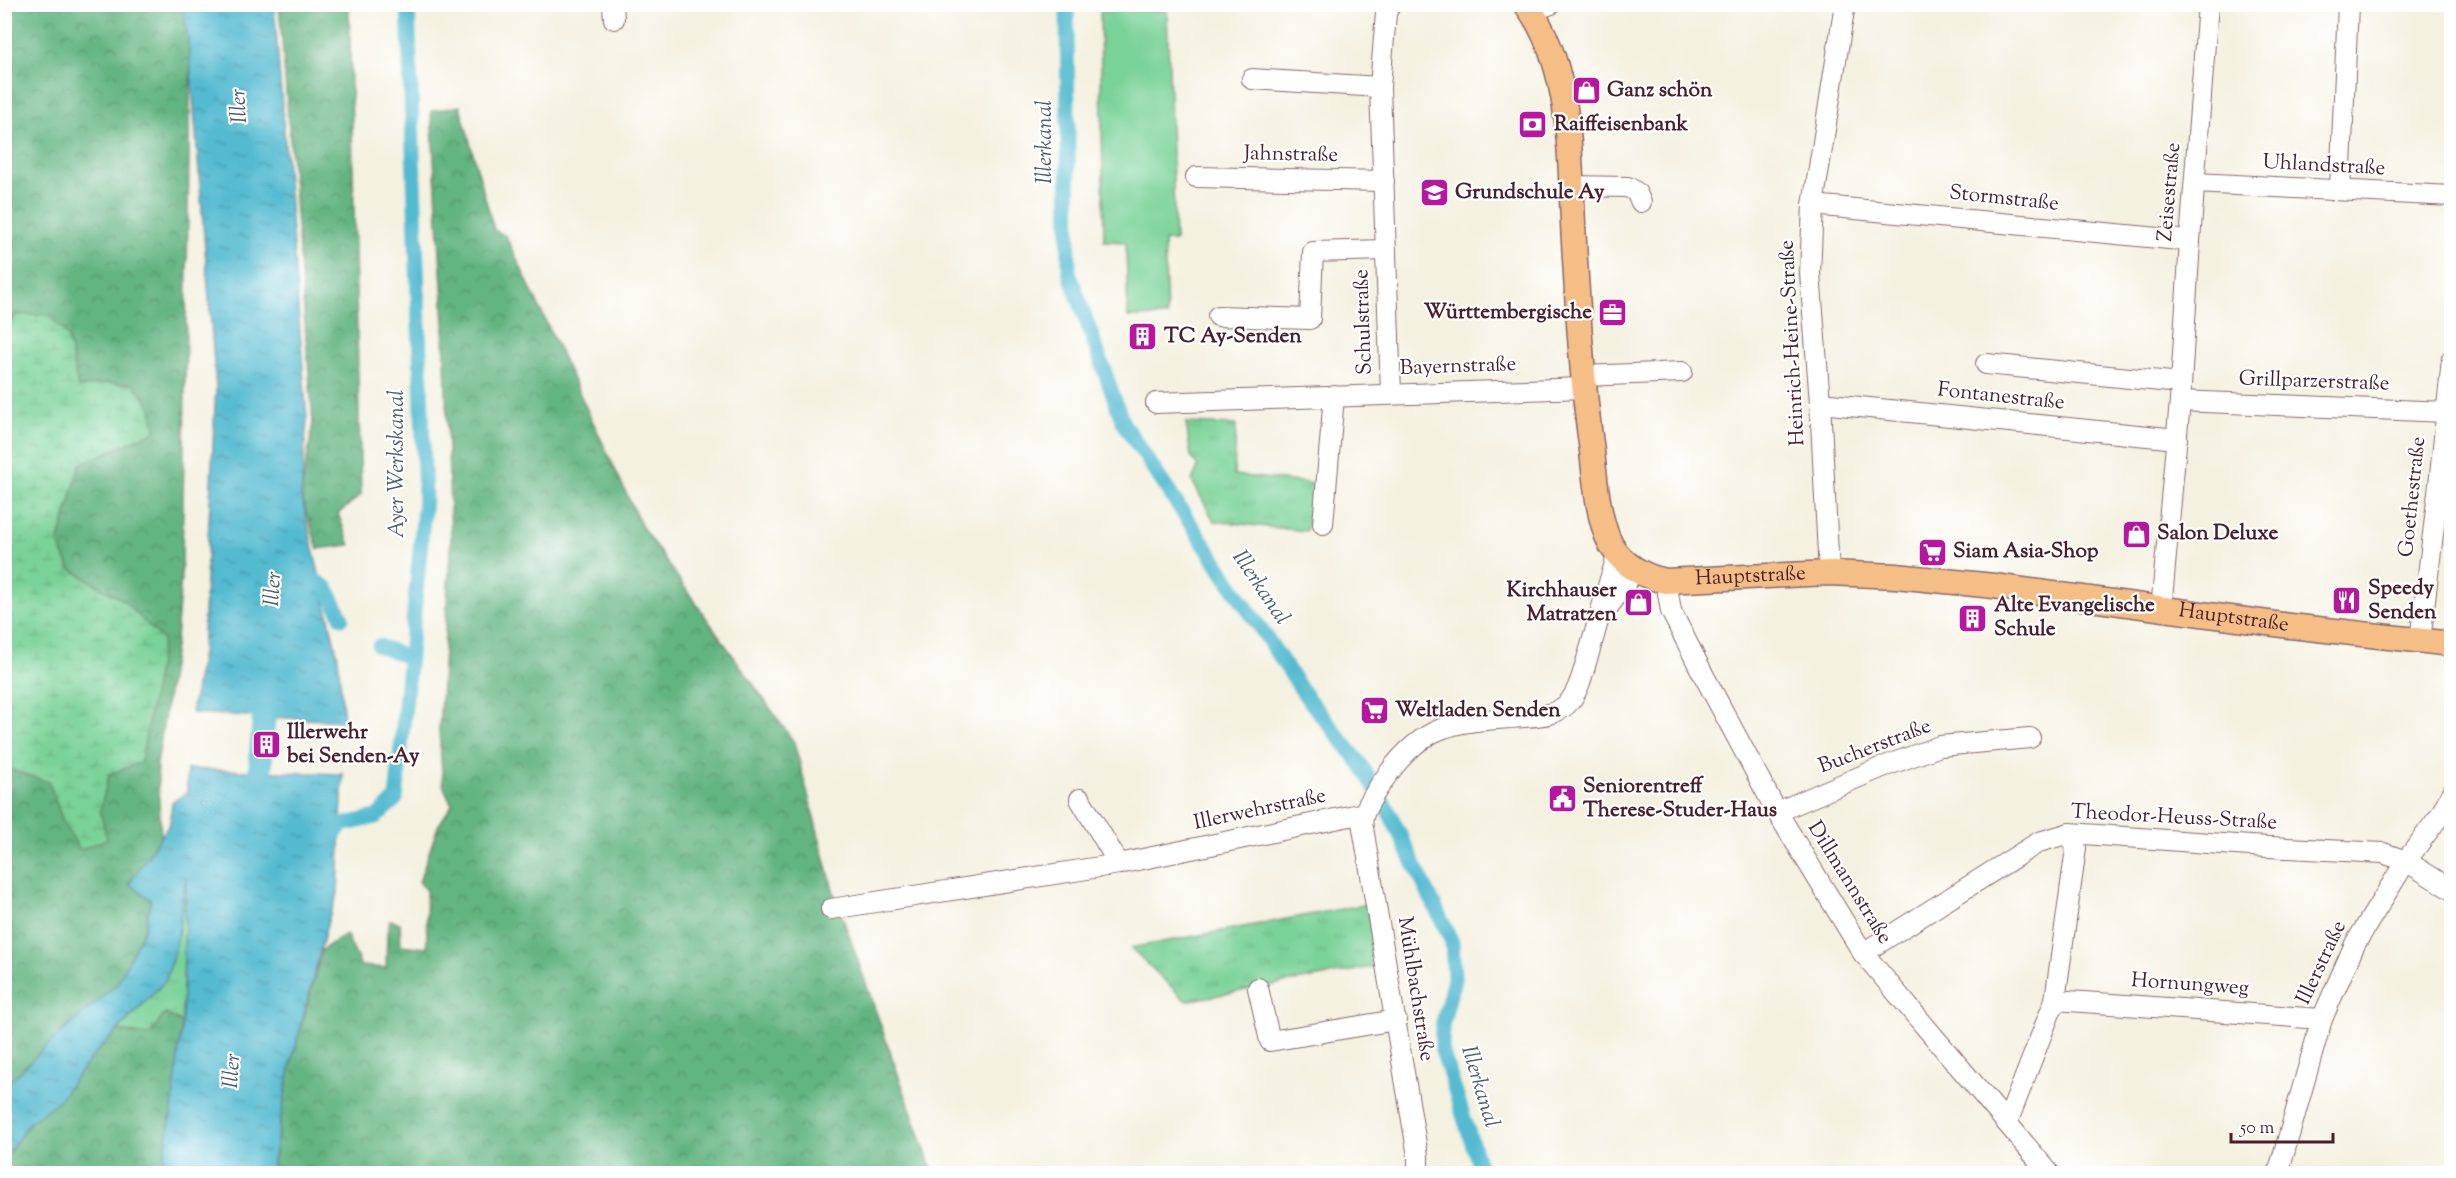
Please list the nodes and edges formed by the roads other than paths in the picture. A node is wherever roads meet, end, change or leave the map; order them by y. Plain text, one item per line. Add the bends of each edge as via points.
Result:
1 (1391, 4) edge
2 (1845, 4) edge
3 (2208, 4) edge
4 (2348, 4) edge
5 (1536, 7) edge
6 (1252, 79) dead end
7 (1380, 87) junction
8 (1196, 177) dead end
9 (1384, 182) junction
10 (2195, 183) junction
11 (1571, 186) junction
12 (2340, 190) junction
13 (2451, 196) edge
14 (1641, 202) dead end
15 (1813, 205) junction
16 (2190, 241) junction
17 (1386, 250) junction
18 (1218, 316) dead end
19 (2451, 359) edge
20 (1986, 364) dead end
21 (1682, 372) dead end
22 (1584, 382) junction
23 (2181, 392) junction
24 (1390, 393) junction
25 (1334, 396) junction
26 (1156, 403) dead end
27 (1820, 403) junction
28 (2446, 412) junction
29 (2177, 439) junction
30 (2446, 477) edge
31 (1323, 524) dead end
32 (1626, 562) junction
33 (1829, 573) junction
34 (1666, 581) junction
35 (2160, 610) junction
36 (2420, 641) junction
37 (2451, 644) edge
38 (2030, 738) dead end
39 (2451, 792) edge
40 (1080, 799) dead end
41 (1366, 810) junction
42 (1777, 812) junction
43 (2070, 833) junction
44 (2406, 861) junction
45 (1119, 864) junction
46 (2451, 890) edge
47 (831, 909) dead end
48 (1863, 953) junction
49 (1258, 988) dead end
50 (2055, 1000) junction
51 (2322, 1019) junction
52 (1396, 1020) junction
53 (2007, 1123) junction
54 (1418, 1173) edge
55 (2050, 1173) edge
56 (2278, 1173) edge

1 - 7 street, Schulstraße via 1386,13
2 - 15 street, Heinrich-Heine-Straße
3 - 10 street, Zeisestraße
4 - 12 street
5 - 11 main road via 1564,108
6 - 7 street
7 - 9 street, Schulstraße
8 - 9 street, Jahnstraße
9 - 17 street, Schulstraße
10 - 12 street, Uhlandstraße
10 - 16 street, Zeisestraße
11 - 14 street via 1628,187
11 - 22 main road
12 - 13 street, Uhlandstraße
15 - 16 street, Stormstraße
15 - 27 street, Heinrich-Heine-Straße via 1810,273
16 - 23 street, Zeisestraße
17 - 18 street, Schulstraße via 1312,252 1310,320
17 - 24 street, Schulstraße
19 - 28 street, Goethestraße
20 - 23 street
21 - 22 street, Bayernstraße
22 - 24 street, Bayernstraße
22 - 32 main road via 1607,536
23 - 28 street, Grillparzerstraße
23 - 29 street, Zeisestraße
24 - 25 street, Bayernstraße
25 - 26 street, Bayernstraße
25 - 31 street
27 - 29 street, Fontanestraße
27 - 33 street, Heinrich-Heine-Straße
28 - 30 street, Goethestraße
29 - 35 street, Zeisestraße
30 - 36 street, Goethestraße
32 - 34 main road, Hauptstraße via 1646,576
32 - 41 street via 1609,579 1577,690 1565,707 1543,715 1461,723 1431,733 1401,757
33 - 34 main road, Hauptstraße
33 - 35 main road, Hauptstraße via 1986,585
34 - 42 street, Dillmannstraße via 1671,611
35 - 36 main road, Hauptstraße
36 - 37 main road, Hauptstraße
38 - 42 street, Bucherstraße via 1940,746
39 - 44 street, Illerstraße via 2441,814
40 - 45 street
41 - 45 street, Illerwehrstraße
41 - 52 street, Mühlbachstraße via 1362,822
42 - 48 street, Dillmannstraße
43 - 44 street, Theodor-Heuss-Straße via 2383,853
43 - 48 street, Theodor-Heuss-Straße via 2039,842
43 - 50 street via 2076,848
44 - 46 street, Theodor-Heuss-Straße
44 - 51 street, Illerstraße via 2355,944
45 - 47 street, Illerwehrstraße
48 - 53 street, Dillmannstraße
49 - 52 street via 1270,1041
50 - 51 street, Hornungweg
50 - 53 street
51 - 56 street, Illerstraße
52 - 54 street, Mühlbachstraße
53 - 55 street, Dillmannstraße

